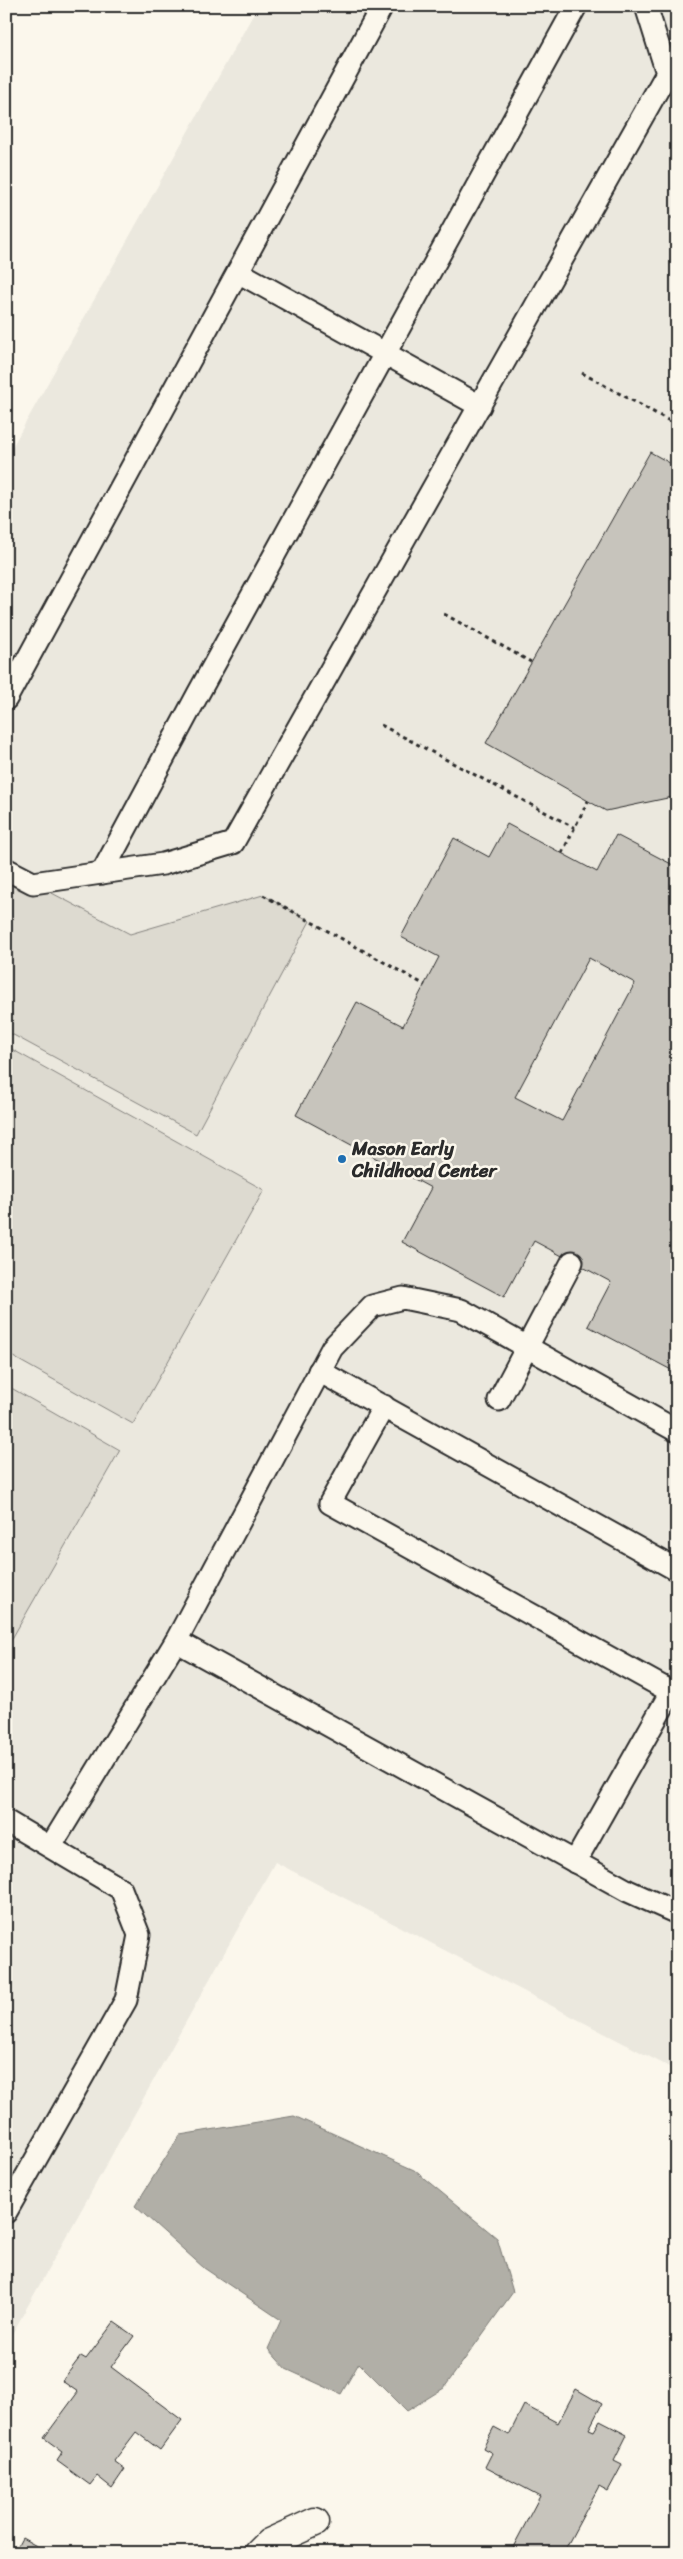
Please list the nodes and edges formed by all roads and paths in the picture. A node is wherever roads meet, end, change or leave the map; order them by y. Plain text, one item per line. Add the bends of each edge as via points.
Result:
1 (382, 6) edge
2 (576, 6) edge
3 (646, 6) edge
4 (672, 217) dead end
5 (677, 220) edge
6 (238, 272) junction
7 (386, 354) junction
8 (582, 373) dead end
9 (480, 406) junction
10 (677, 425) edge
11 (444, 614) dead end
12 (531, 662) dead end
13 (6, 699) edge
14 (381, 725) dead end
15 (588, 801) dead end
16 (575, 828) junction
17 (562, 854) dead end
18 (6, 869) edge
19 (102, 873) junction
20 (263, 895) dead end
21 (425, 985) dead end
22 (572, 1262) dead end
23 (527, 1347) junction
24 (319, 1371) junction
25 (499, 1400) dead end
26 (384, 1406) junction
27 (677, 1431) edge
28 (677, 1570) edge
29 (176, 1641) junction
30 (674, 1694) edge
31 (6, 1821) edge
32 (51, 1846) junction
33 (575, 1862) junction
34 (677, 1913) edge
35 (6, 2212) edge
36 (315, 2522) dead end
37 (260, 2553) edge

1 - 6 lane
2 - 7 lane
3 - 9 lane via 667,73
4 - 5 path
6 - 7 lane
6 - 13 lane
7 - 9 lane
7 - 19 lane
8 - 10 path
9 - 19 lane via 233,843 163,864
11 - 12 path
14 - 16 path
15 - 16 path
16 - 17 path
18 - 19 lane via 33,882
20 - 21 path
22 - 23 lane
23 - 24 lane via 461,1310 403,1298 372,1306 332,1348
23 - 25 lane
23 - 27 lane
24 - 26 lane
24 - 29 lane
26 - 28 lane
26 - 30 lane via 330,1503
29 - 32 lane
29 - 33 lane
30 - 33 lane
31 - 32 lane
32 - 35 lane via 121,1889 139,1935 126,2000
33 - 34 lane
36 - 37 street via 270,2544

